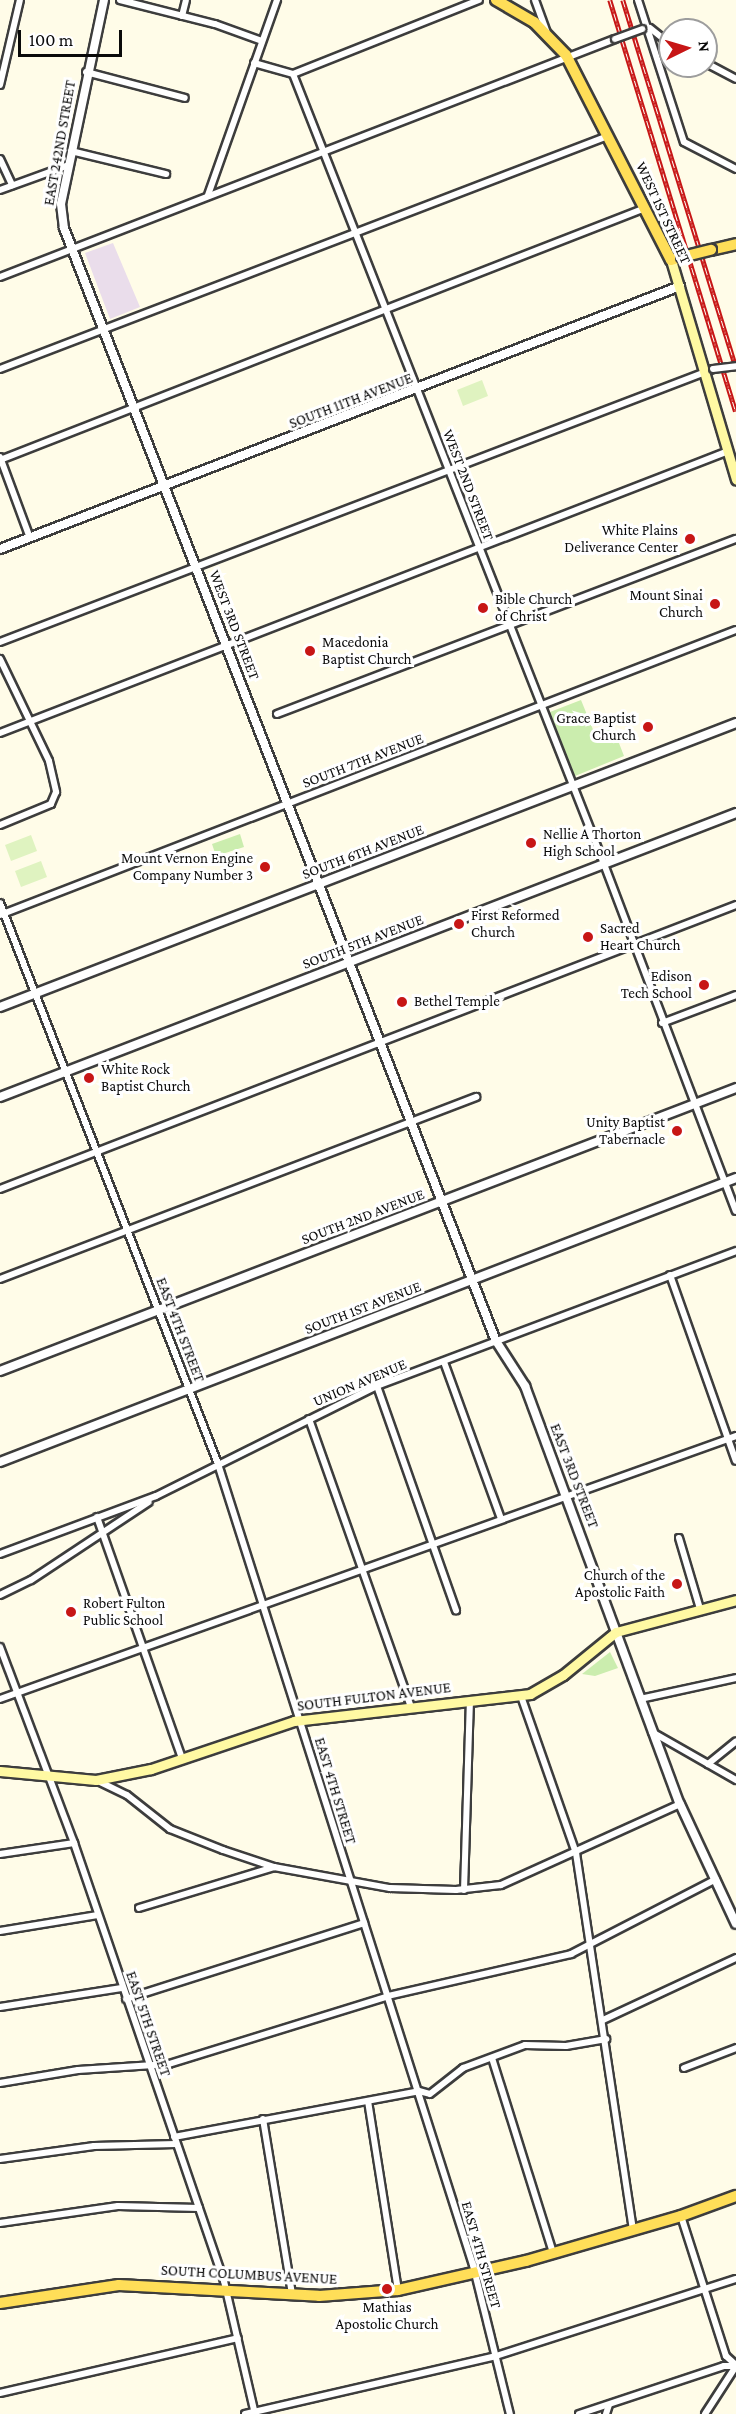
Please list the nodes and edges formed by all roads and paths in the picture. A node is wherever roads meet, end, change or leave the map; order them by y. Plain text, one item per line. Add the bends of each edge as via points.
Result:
1 (20, 0) edge
2 (104, 0) edge
3 (120, 0) edge
4 (186, 0) edge
5 (277, 0) edge
6 (479, 0) edge
7 (496, 0) edge
8 (535, 0) edge
9 (638, 0) edge
10 (182, 16) junction
11 (646, 28) junction
12 (547, 34) junction
13 (658, 36) edge
14 (262, 41) junction
15 (566, 56) junction
16 (254, 63) junction
17 (718, 69) edge
18 (86, 72) junction
19 (293, 74) junction
20 (736, 79) edge
21 (0, 85) edge
22 (185, 99) dead end
23 (608, 135) junction
24 (71, 151) junction
25 (325, 151) junction
26 (0, 159) edge
27 (69, 165) junction
28 (736, 169) edge
29 (166, 174) dead end
30 (12, 185) junction
31 (0, 190) edge
32 (208, 195) junction
33 (646, 208) junction
34 (62, 221) joint
35 (357, 230) junction
36 (736, 244) edge
37 (72, 248) junction
38 (677, 259) junction
39 (0, 277) edge
40 (680, 285) junction
41 (386, 310) junction
42 (104, 329) junction
43 (736, 366) edge
44 (0, 369) edge
45 (708, 370) junction
46 (418, 390) junction
47 (135, 408) junction
48 (726, 452) junction
49 (0, 459) edge
50 (449, 470) junction
51 (736, 480) edge
52 (166, 488) junction
53 (30, 538) junction
54 (736, 539) edge
55 (479, 546) junction
56 (0, 549) edge
57 (197, 564) junction
58 (510, 626) junction
59 (736, 630) edge
60 (0, 642) edge
61 (226, 643) junction
62 (0, 659) edge
63 (542, 706) junction
64 (277, 714) dead end
65 (30, 720) junction
66 (736, 723) edge
67 (0, 734) edge
68 (573, 787) junction
69 (288, 802) junction
70 (736, 813) edge
71 (0, 825) edge
72 (604, 864) junction
73 (319, 883) junction
74 (0, 903) edge
75 (736, 905) edge
76 (2, 914) edge
77 (632, 945) junction
78 (349, 962) junction
79 (37, 993) junction
80 (736, 995) edge
81 (0, 1007) edge
82 (662, 1023) junction
83 (380, 1040) junction
84 (68, 1071) junction
85 (736, 1088) edge
86 (0, 1097) edge
87 (476, 1097) dead end
88 (694, 1105) junction
89 (411, 1120) junction
90 (98, 1150) junction
91 (736, 1178) edge
92 (725, 1182) junction
93 (0, 1190) edge
94 (442, 1201) junction
95 (736, 1211) edge
96 (129, 1230) junction
97 (736, 1251) edge
98 (670, 1275) junction
99 (0, 1279) edge
100 (472, 1279) junction
101 (159, 1310) junction
102 (496, 1341) junction
103 (444, 1362) junction
104 (0, 1371) edge
105 (377, 1386) junction
106 (190, 1391) junction
107 (309, 1419) junction
108 (736, 1436) edge
109 (728, 1439) junction
110 (736, 1461) edge
111 (0, 1462) edge
112 (218, 1464) junction
113 (156, 1496) junction
114 (567, 1496) junction
115 (97, 1517) junction
116 (501, 1519) junction
117 (103, 1534) junction
118 (679, 1538) dead end
119 (433, 1544) junction
120 (0, 1554) edge
121 (361, 1569) junction
122 (0, 1595) edge
123 (736, 1600) edge
124 (264, 1603) junction
125 (700, 1609) junction
126 (456, 1610) dead end
127 (616, 1632) junction
128 (143, 1646) junction
129 (0, 1647) edge
130 (736, 1678) edge
131 (18, 1693) junction
132 (521, 1696) junction
133 (0, 1699) edge
134 (640, 1699) junction
135 (471, 1702) junction
136 (411, 1707) junction
137 (302, 1720) junction
138 (652, 1731) junction
139 (736, 1741) edge
140 (182, 1759) junction
141 (708, 1764) junction
142 (0, 1771) edge
143 (50, 1778) junction
144 (96, 1780) junction
145 (736, 1780) edge
146 (680, 1804) junction
147 (74, 1843) junction
148 (576, 1853) junction
149 (0, 1854) edge
150 (274, 1867) junction
151 (716, 1879) junction
152 (351, 1883) junction
153 (464, 1890) junction
154 (139, 1908) dead end
155 (98, 1915) junction
156 (364, 1923) junction
157 (736, 1924) edge
158 (0, 1931) edge
159 (589, 1945) junction
160 (736, 1958) edge
161 (123, 1988) junction
162 (388, 1996) junction
163 (126, 1999) junction
164 (0, 2007) edge
165 (603, 2020) junction
166 (606, 2039) junction
167 (736, 2048) edge
168 (492, 2058) junction
169 (150, 2067) junction
170 (684, 2068) dead end
171 (0, 2083) edge
172 (419, 2091) junction
173 (368, 2101) junction
174 (263, 2119) junction
175 (175, 2141) junction
176 (0, 2159) edge
177 (736, 2196) edge
178 (199, 2208) junction
179 (681, 2216) junction
180 (0, 2223) edge
181 (634, 2230) junction
182 (553, 2253) junction
183 (476, 2274) junction
184 (736, 2279) edge
185 (227, 2290) junction
186 (398, 2290) junction
187 (703, 2290) junction
188 (292, 2295) junction
189 (0, 2303) edge
190 (238, 2338) junction
191 (496, 2356) junction
192 (736, 2366) edge
193 (0, 2393) edge
194 (609, 2405) junction
195 (255, 2413) edge
196 (245, 2414) edge
197 (510, 2414) edge
198 (579, 2414) edge
199 (606, 2414) edge
200 (705, 2414) edge

1 - 21 street
2 - 18 street, EAST 242ND STREET
3 - 10 street
4 - 10 street
5 - 14 street
6 - 19 street
7 - 12 main road, WEST 1ST STREET
8 - 12 street
9 - 11 street
10 - 14 street
11 - 13 street
11 - 15 street, bridge
11 - 28 street via 684,142
12 - 15 main road, WEST 1ST STREET
14 - 16 street
15 - 23 main road, WEST 1ST STREET
15 - 25 street
16 - 19 street
16 - 32 street
17 - 20 street
18 - 22 street
18 - 24 street, EAST 242ND STREET
19 - 25 street, WEST 2ND STREET
23 - 33 main road, WEST 1ST STREET
23 - 35 street
24 - 27 street, EAST 242ND STREET
24 - 29 street
25 - 32 street
25 - 35 street, WEST 2ND STREET
26 - 30 street
27 - 30 street
27 - 34 street, EAST 242ND STREET
30 - 31 street
32 - 37 street
33 - 38 main road, WEST 1ST STREET
33 - 41 street
34 - 37 street, WEST 3RD STREET
35 - 41 street, WEST 2ND STREET
35 - 42 street
36 - 38 main road, bridge
37 - 39 street
37 - 42 street, WEST 3RD STREET
38 - 40 main road, WEST 1ST STREET
40 - 45 main road, WEST 1ST STREET
40 - 46 street, SOUTH 11TH AVENUE
41 - 46 street, WEST 2ND STREET
41 - 47 street
42 - 44 street
42 - 47 street, WEST 3RD STREET
43 - 45 street, bridge
45 - 48 main road, WEST 1ST STREET
45 - 50 street
46 - 50 street, WEST 2ND STREET
46 - 52 street, SOUTH 11TH AVENUE
47 - 49 street
47 - 52 street, WEST 3RD STREET
48 - 51 main road, WEST 1ST STREET
48 - 55 street
49 - 53 street
50 - 55 street, WEST 2ND STREET
50 - 57 street
52 - 53 street, SOUTH 11TH AVENUE
52 - 57 street, WEST 3RD STREET
53 - 56 street, SOUTH 11TH AVENUE
54 - 58 street
55 - 58 street, WEST 2ND STREET
55 - 61 street
57 - 60 street
57 - 61 street, WEST 3RD STREET
58 - 63 street, WEST 2ND STREET
58 - 64 street
59 - 63 street, SOUTH 7TH AVENUE
61 - 65 street via 148,677
61 - 69 street, WEST 3RD STREET
62 - 65 street
63 - 68 street, WEST 2ND STREET
63 - 69 street, SOUTH 7TH AVENUE
65 - 67 street
65 - 71 street via 54,780 53,800
66 - 68 street, SOUTH 6TH AVENUE
68 - 72 street, WEST 2ND STREET
68 - 73 street, SOUTH 6TH AVENUE
69 - 73 street, WEST 3RD STREET
69 - 76 street, SOUTH 7TH AVENUE
70 - 72 street, SOUTH 5TH AVENUE
72 - 77 street, WEST 2ND STREET
72 - 78 street, SOUTH 5TH AVENUE
73 - 78 street, WEST 3RD STREET
73 - 79 street, SOUTH 6TH AVENUE
74 - 76 street, EAST 4TH STREET
75 - 77 street
76 - 79 street, EAST 4TH STREET
77 - 82 street, WEST 2ND STREET
77 - 83 street
78 - 83 street, WEST 3RD STREET
78 - 84 street, SOUTH 5TH AVENUE
79 - 81 street, SOUTH 6TH AVENUE
79 - 84 street, EAST 4TH STREET
80 - 82 street
82 - 88 street, WEST 2ND STREET
83 - 89 street, EAST 3RD STREET
83 - 90 street
84 - 86 street, SOUTH 5TH AVENUE
84 - 90 street, EAST 4TH STREET
85 - 88 street, SOUTH 2ND AVENUE
87 - 89 street
88 - 92 street, WEST 2ND STREET
88 - 94 street, SOUTH 2ND AVENUE
89 - 94 street, EAST 3RD STREET
89 - 96 street
90 - 93 street
90 - 96 street, EAST 4TH STREET
91 - 92 street, SOUTH 1ST AVENUE
92 - 95 street, WEST 2ND STREET
92 - 100 street, SOUTH 1ST AVENUE
94 - 100 street, EAST 3RD STREET
94 - 101 street, SOUTH 2ND AVENUE
96 - 99 street
96 - 101 street, EAST 4TH STREET
97 - 98 street, UNION AVENUE
98 - 102 street, UNION AVENUE
98 - 109 street
100 - 102 street, EAST 3RD STREET
100 - 106 street, SOUTH 1ST AVENUE
101 - 104 street, SOUTH 2ND AVENUE
101 - 106 street, EAST 4TH STREET
102 - 103 street, UNION AVENUE
102 - 114 street, EAST 3RD STREET via 525,1386
103 - 105 street, UNION AVENUE
103 - 116 street
105 - 107 street, UNION AVENUE
105 - 119 street
106 - 111 street, SOUTH 1ST AVENUE
106 - 112 street, EAST 4TH STREET
107 - 112 street, UNION AVENUE
107 - 121 street
108 - 109 street
109 - 110 street
109 - 114 street
112 - 113 street, UNION AVENUE
112 - 124 street, EAST 4TH STREET
113 - 115 street, UNION AVENUE
113 - 117 street
114 - 116 street
114 - 127 street, EAST 3RD STREET
115 - 117 street
115 - 120 street, UNION AVENUE
116 - 119 street
117 - 122 street
117 - 128 street
118 - 125 street
119 - 121 street
119 - 126 street
121 - 124 street
121 - 136 street
123 - 125 main road, SOUTH FULTON AVENUE
124 - 128 street
124 - 137 street, EAST 4TH STREET
125 - 127 main road, SOUTH FULTON AVENUE
127 - 132 main road, SOUTH FULTON AVENUE via 540,1691
127 - 134 street, EAST 3RD STREET
128 - 131 street
128 - 140 street
129 - 131 street, EAST 5TH STREET
130 - 134 street
131 - 133 street
131 - 143 street, EAST 5TH STREET
132 - 135 main road, SOUTH FULTON AVENUE
132 - 148 street
134 - 138 street, EAST 3RD STREET
135 - 136 main road, SOUTH FULTON AVENUE
135 - 153 street
136 - 137 main road, SOUTH FULTON AVENUE
137 - 140 main road, SOUTH FULTON AVENUE
137 - 152 street, EAST 4TH STREET
138 - 141 street
138 - 146 street, EAST 3RD STREET
139 - 141 street
140 - 144 main road, SOUTH FULTON AVENUE
141 - 145 street
142 - 143 main road, SOUTH FULTON AVENUE
143 - 144 main road, SOUTH FULTON AVENUE
143 - 147 street, EAST 5TH STREET
144 - 150 street via 127,1795 170,1829
146 - 148 street
146 - 151 street, EAST 3RD STREET
147 - 149 street
147 - 155 street, EAST 5TH STREET
148 - 153 street via 501,1886
148 - 159 street
150 - 152 street
150 - 154 street
151 - 157 street, EAST 3RD STREET
151 - 159 street via 611,1930
152 - 153 street
152 - 156 street, EAST 4TH STREET
155 - 158 street
155 - 161 street, EAST 5TH STREET
156 - 162 street, EAST 4TH STREET
156 - 163 street
159 - 162 street via 571,1954
159 - 165 street
160 - 165 street
161 - 163 street, EAST 5TH STREET
161 - 164 street
162 - 169 street via 205,2054
162 - 172 street, EAST 4TH STREET
163 - 169 street, EAST 5TH STREET
165 - 166 street
166 - 168 street via 566,2046 525,2045
166 - 181 street
167 - 170 street
168 - 172 street via 463,2068 430,2094
168 - 182 street
169 - 171 street via 78,2070
169 - 175 street, EAST 5TH STREET
172 - 173 street
172 - 183 street, EAST 4TH STREET
173 - 174 street
173 - 186 street
174 - 175 street
174 - 188 street
175 - 176 street via 94,2146
175 - 178 street, EAST 5TH STREET
177 - 179 main road, SOUTH COLUMBUS AVENUE
178 - 180 street via 118,2206
178 - 185 street, EAST 5TH STREET
179 - 181 main road, SOUTH COLUMBUS AVENUE
179 - 187 street
181 - 182 main road, SOUTH COLUMBUS AVENUE
182 - 183 main road, SOUTH COLUMBUS AVENUE
183 - 186 main road, SOUTH COLUMBUS AVENUE
183 - 191 street, EAST 4TH STREET
184 - 187 street
185 - 188 main road, SOUTH COLUMBUS AVENUE
185 - 189 main road, SOUTH COLUMBUS AVENUE via 119,2285
185 - 190 street, EAST 5TH STREET
186 - 188 main road, SOUTH COLUMBUS AVENUE via 337,2296
187 - 191 street
187 - 192 street via 726,2356
190 - 193 street
190 - 195 street, EAST 5TH STREET
191 - 195 street
191 - 197 street, EAST 4TH STREET
192 - 194 street via 724,2366
192 - 200 street
194 - 198 street
194 - 199 street
195 - 196 street

